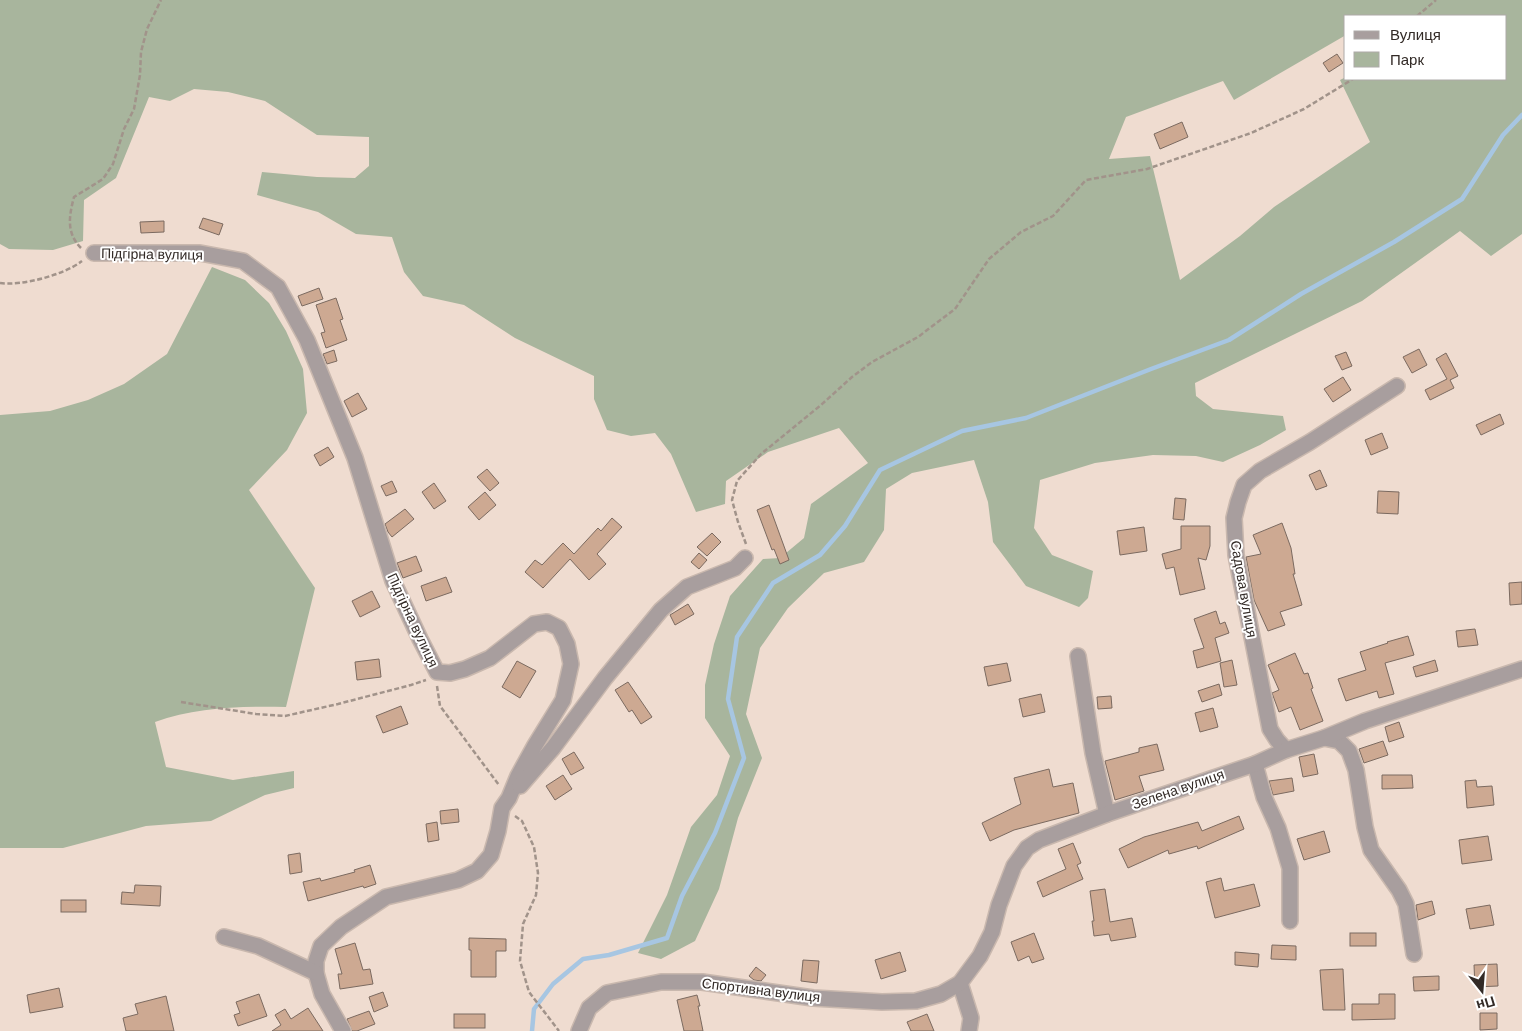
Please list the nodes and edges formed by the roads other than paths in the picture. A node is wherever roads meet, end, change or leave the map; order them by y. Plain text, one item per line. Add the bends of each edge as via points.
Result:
1 (94, 253) road end
2 (1397, 386) dead end
3 (745, 558) road end
4 (1078, 656) dead end
5 (1522, 669) edge
6 (1324, 738) junction
7 (1286, 750) junction
8 (1255, 764) junction
9 (506, 803) junction
10 (1107, 814) junction
11 (1290, 921) dead end
12 (224, 937) dead end
13 (1414, 954) dead end
14 (316, 973) junction
15 (960, 983) junction
16 (344, 1031) edge
17 (579, 1031) edge
18 (969, 1031) edge

1 - 9 street, Підгірна вулиця via 200,253 243,261 278,287 307,340 355,458 393,581 437,672 450,673 490,658 534,624 547,622 559,628 567,644 570,664 563,700 518,776
2 - 7 street, Садова вулиця via 1260,472 1244,485 1238,502 1234,518 1236,555 1270,729
3 - 9 street via 735,568 687,587 661,610
4 - 10 street via 1093,753
5 - 6 street, Зелена вулиця via 1365,721
6 - 7 street, Зелена вулиця
6 - 13 street via 1339,741 1349,751 1356,770 1364,827 1371,850 1406,904
7 - 8 street, Зелена вулиця
8 - 10 street, Зелена вулиця
8 - 11 street via 1290,868
9 - 14 street, Підгірна вулиця via 491,855 477,871 458,880 386,896 341,927 321,946
10 - 15 street, Зелена вулиця via 1039,840 1027,848 1014,866 992,932 980,956
12 - 14 street via 258,946
14 - 16 street, Підгірна вулиця via 322,994
15 - 17 street, Спортивна вулиця via 941,994 916,1001 882,1002 813,998 702,982 661,982 607,993 588,1008
15 - 18 street via 971,1018

